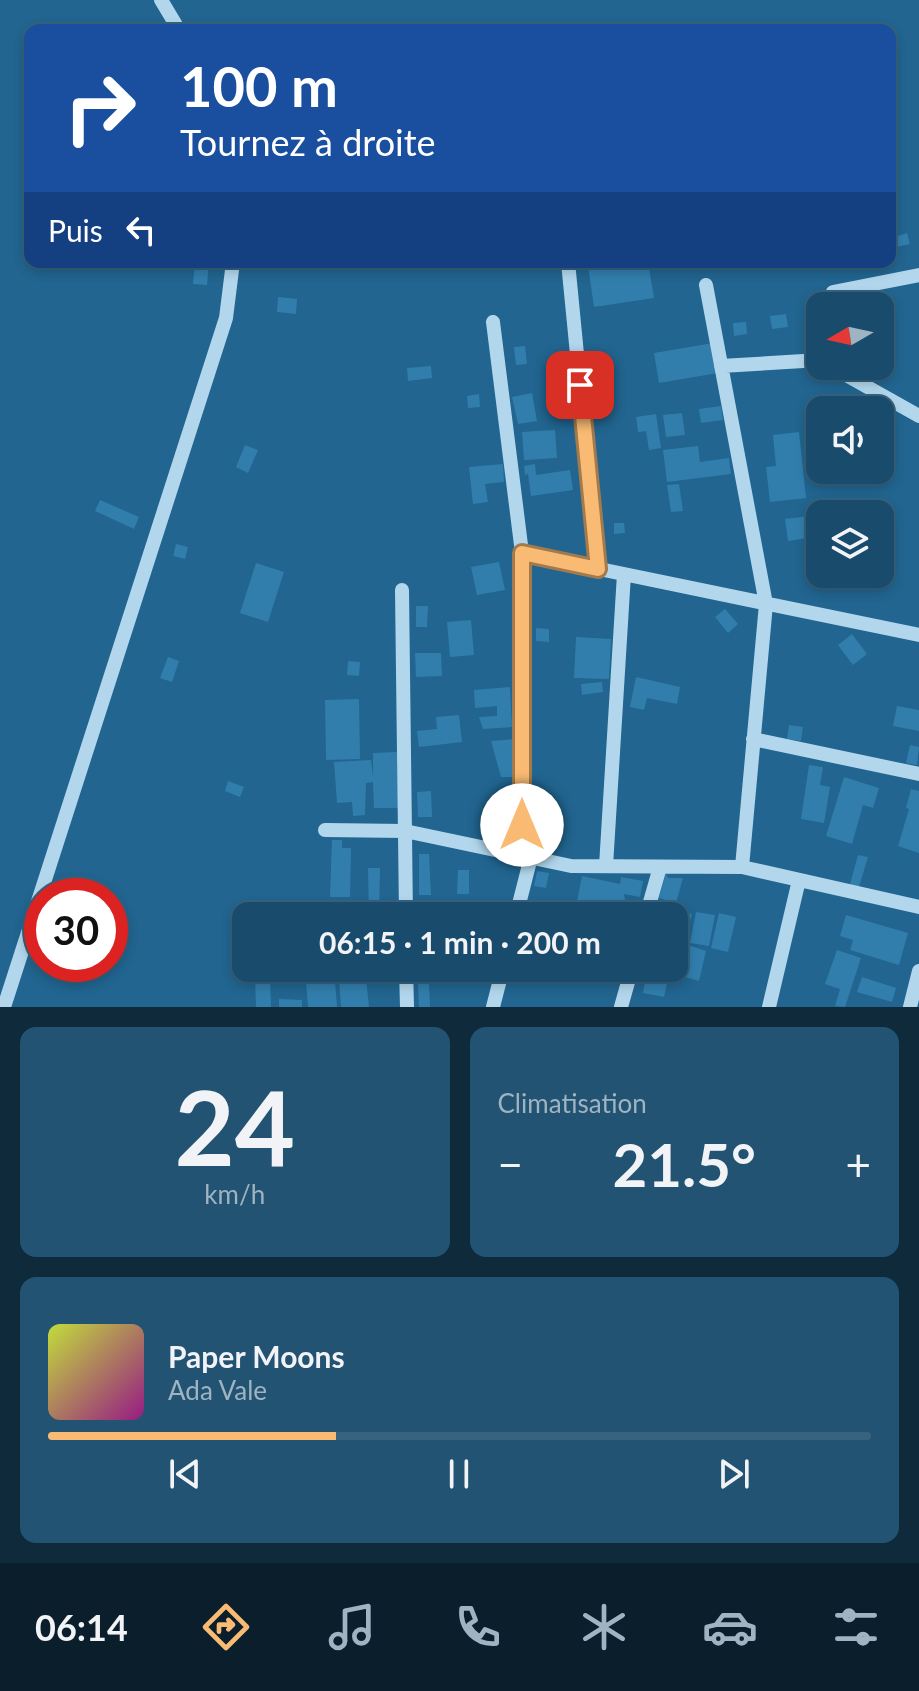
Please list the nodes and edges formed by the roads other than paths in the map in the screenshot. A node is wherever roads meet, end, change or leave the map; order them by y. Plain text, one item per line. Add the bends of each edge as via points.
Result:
1 (161, 0) edge
2 (175, 24) edge
3 (232, 268) edge
4 (569, 268) edge
5 (919, 275) edge
6 (706, 285) dead end
7 (833, 292) dead end
8 (493, 322) dead end
9 (806, 361) edge
10 (721, 366) junction
11 (855, 380) edge
12 (919, 416) edge
13 (522, 553) junction
14 (598, 569) junction
15 (624, 574) junction
16 (402, 590) dead end
17 (766, 604) junction
18 (919, 635) edge
19 (753, 739) junction
20 (919, 774) edge
21 (325, 830) dead end
22 (405, 831) junction
23 (527, 856) junction
24 (606, 866) junction
25 (660, 867) junction
26 (742, 867) junction
27 (799, 880) junction
28 (406, 902) edge
29 (519, 902) edge
30 (650, 902) edge
31 (919, 907) edge
32 (919, 971) edge
33 (406, 982) edge
34 (499, 982) edge
35 (628, 982) edge
36 (4, 1007) edge
37 (407, 1007) edge
38 (493, 1007) edge
39 (621, 1007) edge
40 (769, 1007) edge
41 (910, 1007) edge

1 - 2 street
3 - 36 street via 226,318
4 - 14 street
5 - 7 street
6 - 10 street
8 - 13 street
9 - 10 street
10 - 17 street
11 - 12 street
13 - 14 street
13 - 23 street
14 - 15 street
15 - 17 street
15 - 24 street
16 - 22 street
17 - 18 street
17 - 19 street
19 - 20 street
19 - 26 street
21 - 22 street
22 - 23 street
22 - 28 street
23 - 24 street via 571,866
23 - 29 street
24 - 25 street
25 - 26 street
25 - 30 street
26 - 27 street
27 - 31 street
27 - 40 street
32 - 41 street
33 - 37 street
34 - 38 street
35 - 39 street

